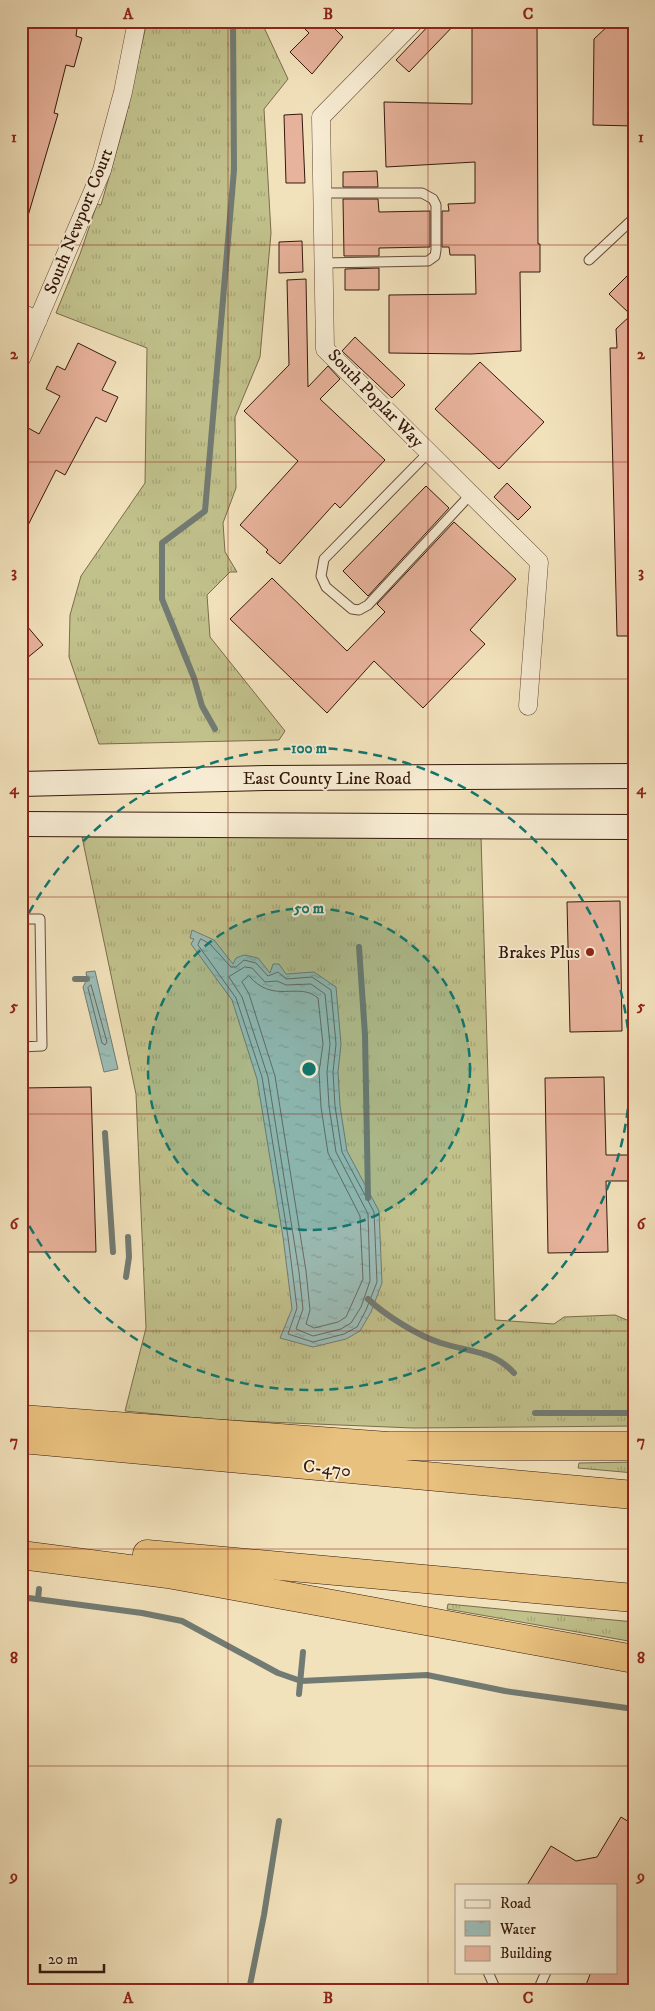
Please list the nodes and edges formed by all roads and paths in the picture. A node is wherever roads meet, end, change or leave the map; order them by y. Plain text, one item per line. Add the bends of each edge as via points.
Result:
1 (137, 21) edge
2 (415, 21) edge
3 (322, 193) junction
4 (634, 218) edge
5 (588, 260) dead end
6 (324, 262) junction
7 (21, 312) edge
8 (38, 320) junction
9 (21, 359) edge
10 (429, 452) junction
11 (471, 494) junction
12 (528, 706) dead end
13 (634, 776) edge
14 (21, 784) edge
15 (21, 824) edge
16 (634, 827) edge
17 (21, 919) edge
18 (21, 1047) edge
19 (21, 1419) edge
20 (21, 1438) edge
21 (634, 1446) edge
22 (634, 1496) edge
23 (21, 1542) edge
24 (21, 1555) edge
25 (634, 1598) edge
26 (634, 1659) edge
27 (489, 1974) edge
28 (545, 1974) edge
29 (496, 1990) edge
30 (538, 1990) edge

1 - 8 street, South Newport Court via 123,92 102,170
2 - 3 street, South Poplar Way via 321,117
3 - 6 street, South Poplar Way
3 - 6 lane via 422,193 433,198 436,205 436,250 435,256 428,261
4 - 5 lane
6 - 10 street, South Poplar Way via 326,348
7 - 8 street
8 - 9 street, South Newport Court
10 - 11 street, South Poplar Way
10 - 11 lane via 324,560 321,576 326,586 352,609 359,610 368,605
11 - 12 street, South Poplar Way via 539,562
13 - 14 main road, East County Line Road via 266,778
15 - 16 main road
17 - 18 lane via 40,919 42,1046
19 - 21 highway via 388,1446
20 - 22 highway, C-470
23 - 25 highway
24 - 26 highway via 168,1574
27 - 29 lane
28 - 30 lane

